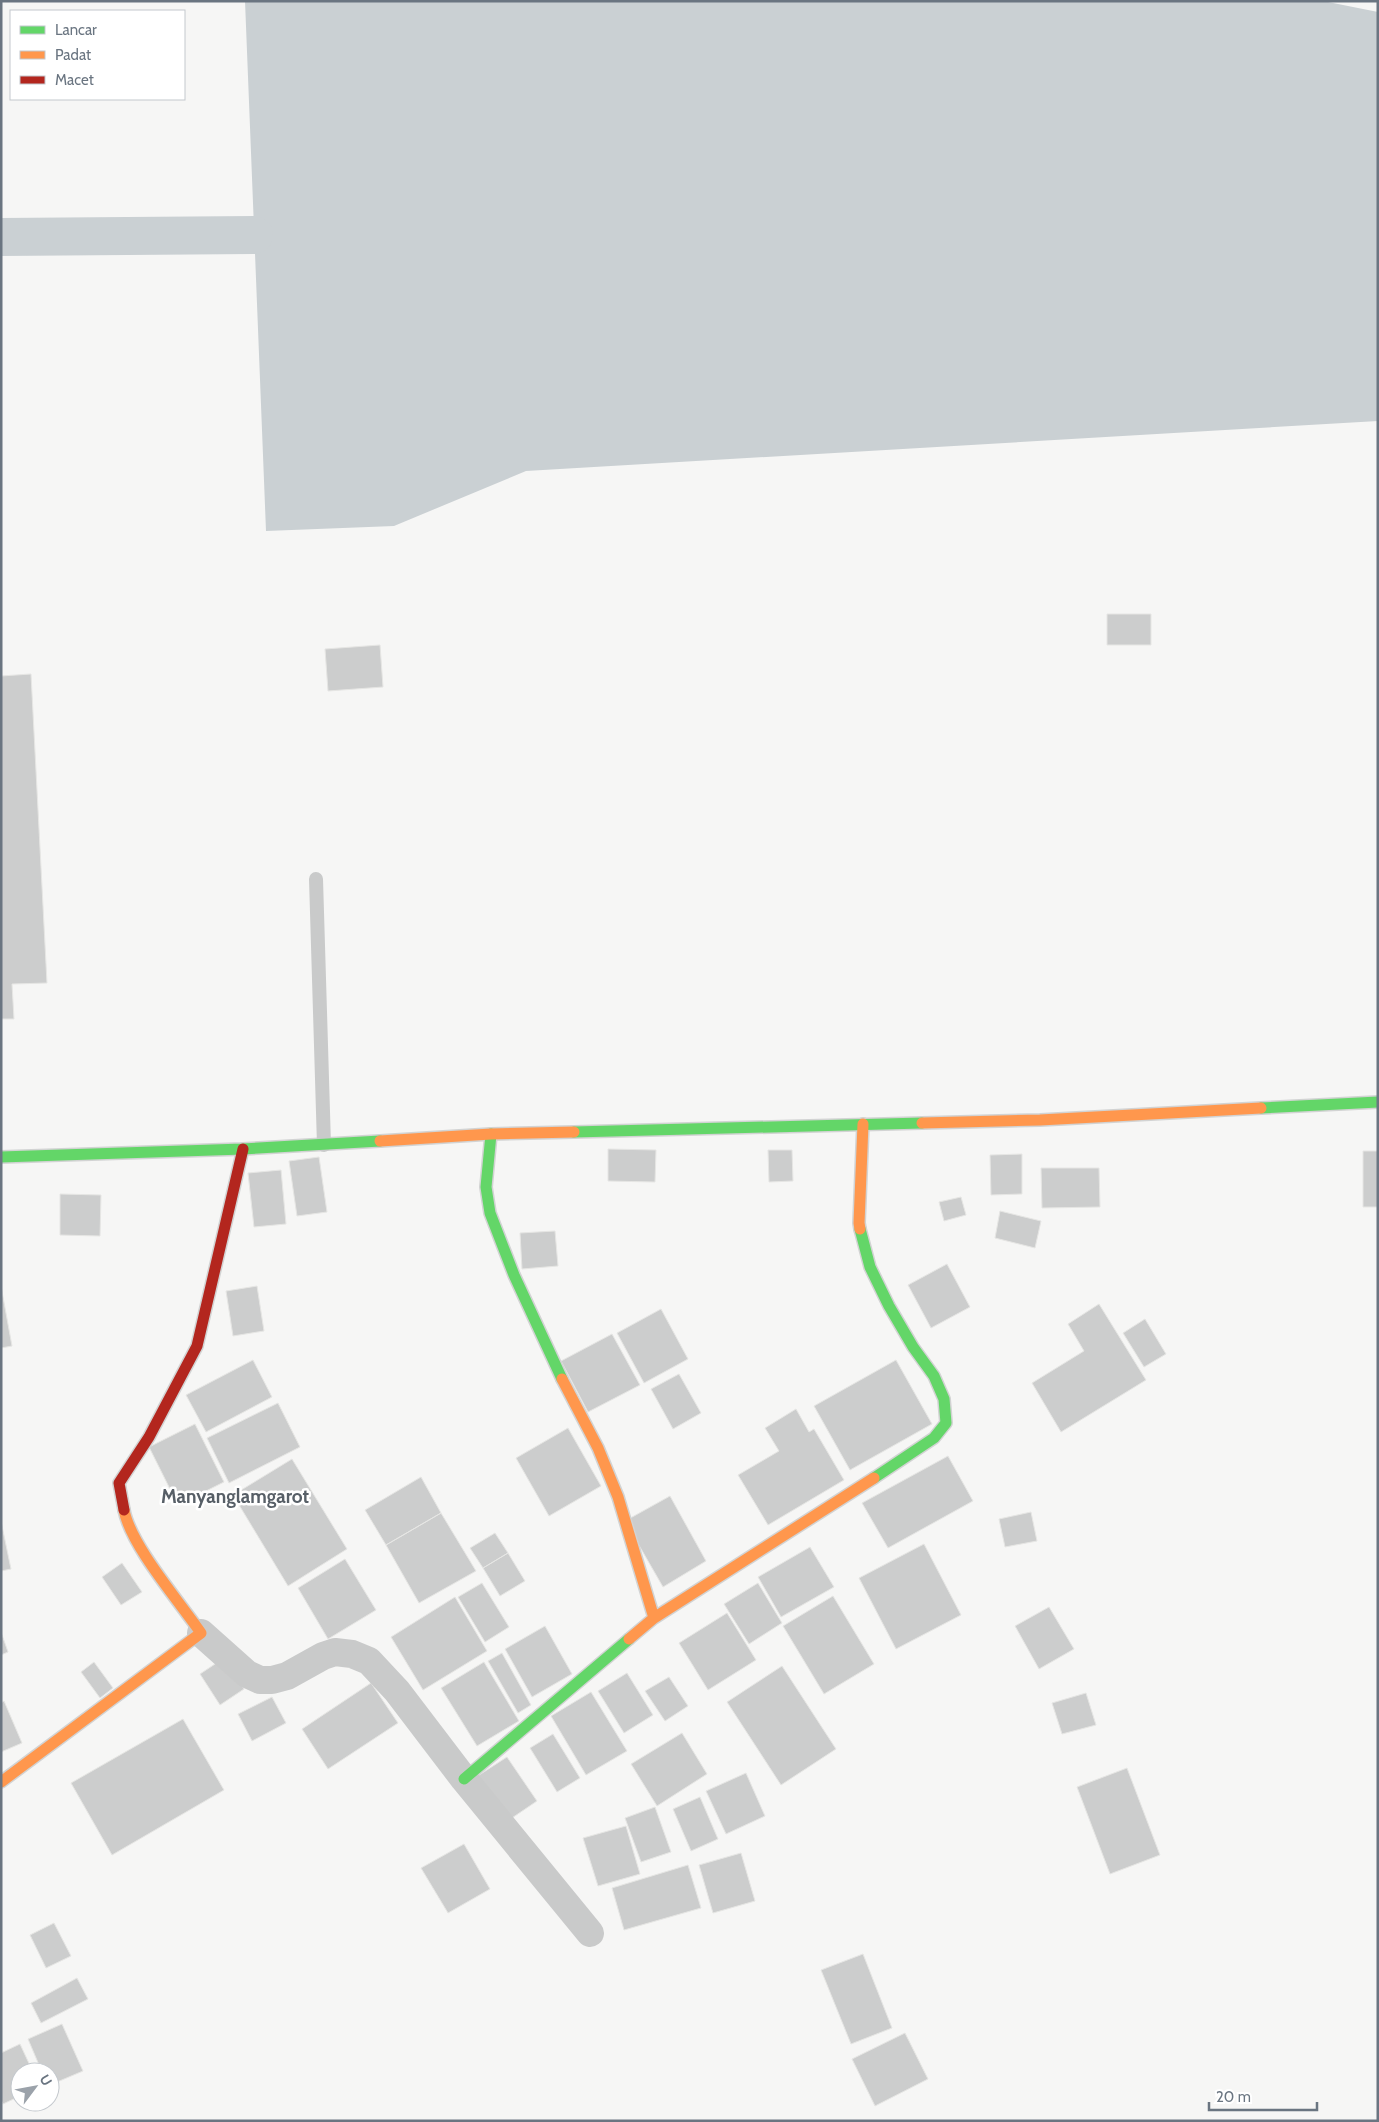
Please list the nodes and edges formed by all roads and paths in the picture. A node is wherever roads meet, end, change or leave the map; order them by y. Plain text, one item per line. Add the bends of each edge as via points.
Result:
1 (316, 879) dead end
2 (1378, 1102) edge
3 (863, 1124) junction
4 (492, 1134) junction
5 (324, 1145) junction
6 (242, 1149) junction
7 (1, 1157) edge
8 (654, 1618) junction
9 (201, 1633) junction
10 (464, 1778) junction
11 (1, 1782) edge
12 (590, 1933) dead end

1 - 5 lane
2 - 3 street via 1040,1120
3 - 4 street
3 - 8 street via 859,1223 870,1267 913,1347 934,1376 944,1399 946,1423 934,1438 911,1454
4 - 5 street
4 - 8 street via 486,1187 490,1213 514,1275 598,1448 618,1497
5 - 6 street
6 - 7 street
6 - 9 street via 197,1346 149,1437 119,1483 127,1524
8 - 10 street
9 - 10 street via 247,1674 260,1680 287,1676 335,1652 369,1661
9 - 11 street
10 - 12 street

